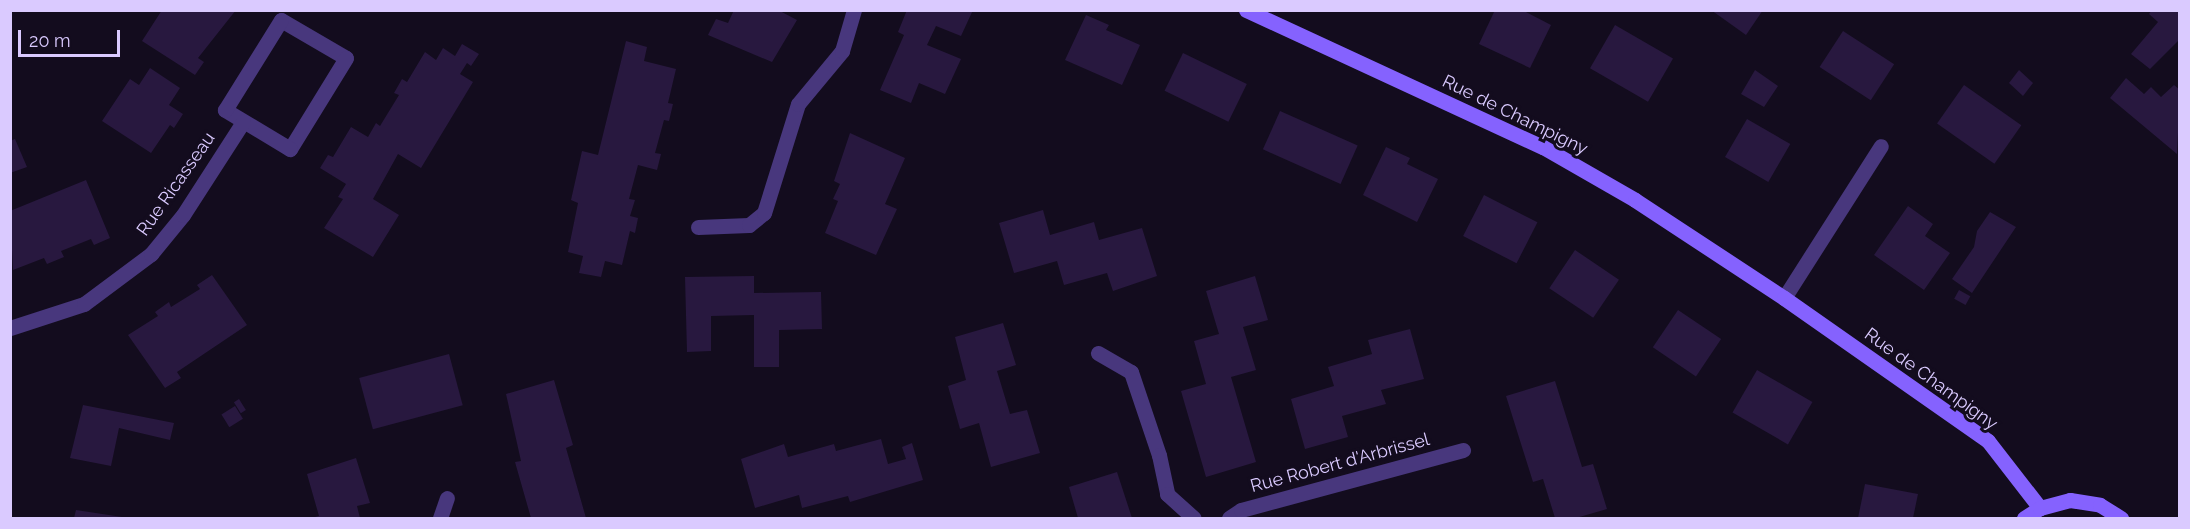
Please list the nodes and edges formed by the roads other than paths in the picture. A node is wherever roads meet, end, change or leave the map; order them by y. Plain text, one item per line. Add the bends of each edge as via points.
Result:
1 (855, 10) edge
2 (1246, 10) edge
3 (243, 122) junction
4 (1881, 146) dead end
5 (698, 227) dead end
6 (1784, 298) junction
7 (10, 328) edge
8 (1098, 353) dead end
9 (1463, 450) dead end
10 (447, 498) dead end
11 (2040, 508) junction
12 (440, 519) edge
13 (1194, 519) edge
14 (1228, 519) edge
15 (2024, 519) edge
16 (2121, 519) edge

1 - 5 street via 842,51 798,104 764,213 749,225
2 - 6 street, Rue de Champigny via 1543,147 1635,200
3 - 3 street via 225,110 281,20 346,58 290,149
3 - 7 street, Rue Ricasseau via 183,215 151,254 84,304
4 - 6 street
6 - 11 street, Rue de Champigny via 1988,441
8 - 13 street via 1131,372 1159,455 1167,494
9 - 14 street, Rue Robert d'Arbrissel via 1241,510
10 - 12 street
11 - 15 street
11 - 16 street via 2070,500 2100,505

